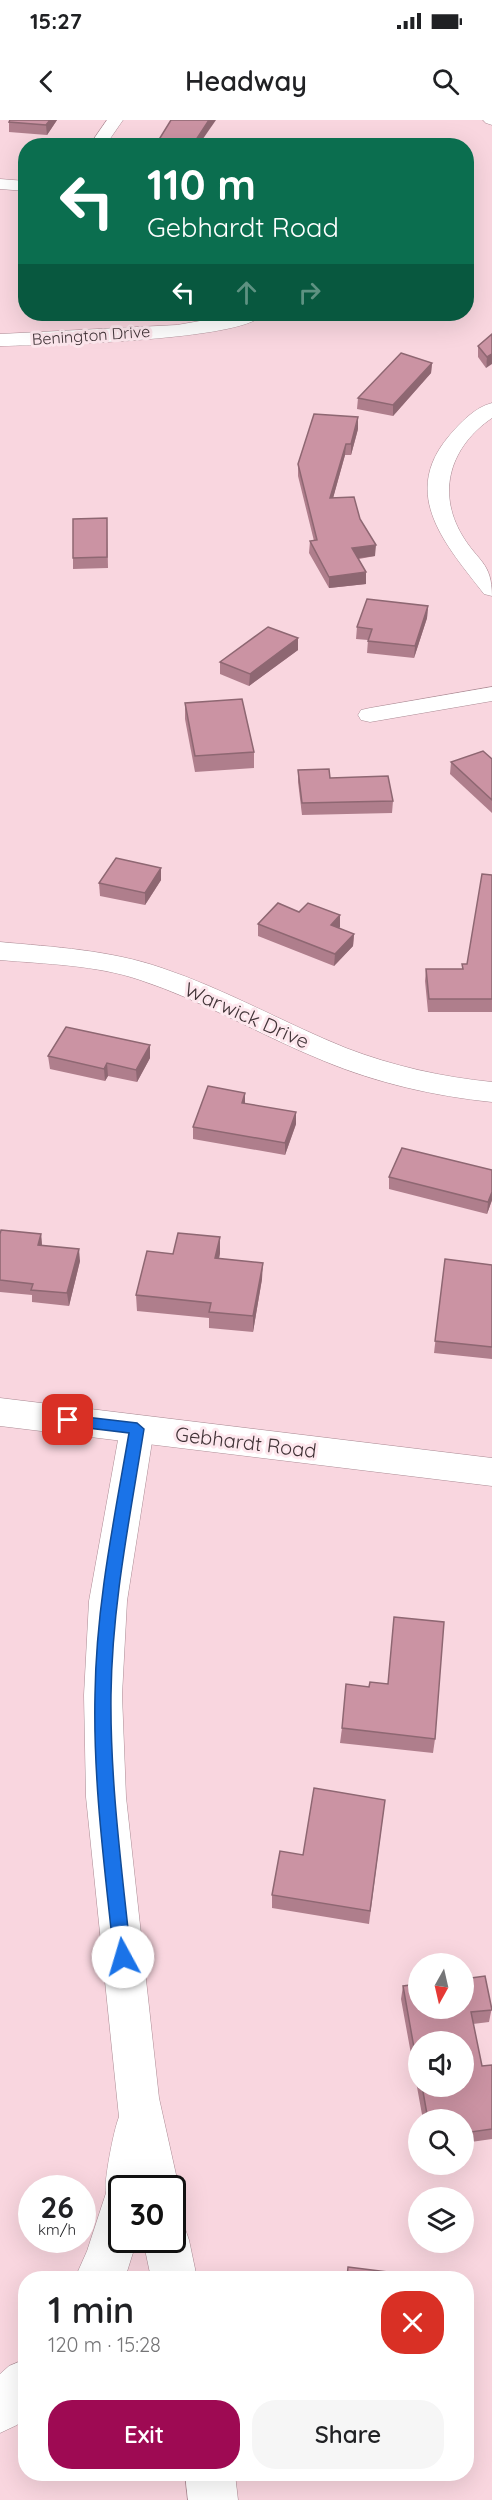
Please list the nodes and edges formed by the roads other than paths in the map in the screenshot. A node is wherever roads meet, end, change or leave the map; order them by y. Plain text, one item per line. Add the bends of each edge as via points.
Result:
1 (115, 120) edge
2 (103, 138) edge
3 (0, 184) edge
4 (18, 185) edge
5 (240, 321) edge
6 (0, 340) edge
7 (492, 409) edge
8 (492, 589) edge
9 (492, 694) edge
10 (369, 715) dead end
11 (0, 951) edge
12 (492, 1092) edge
13 (0, 1412) edge
14 (137, 1429) junction
15 (492, 1472) edge
16 (137, 2098) junction
17 (130, 2175) edge
18 (153, 2175) edge
19 (110, 2253) edge
20 (169, 2253) edge
21 (102, 2271) edge
22 (173, 2271) edge
23 (18, 2391) edge
24 (0, 2408) edge
25 (211, 2481) edge
26 (213, 2500) edge

1 - 2 street
3 - 4 street
5 - 6 street, Benington Drive via 107,336
7 - 8 street via 472,422 447,451 437,480 446,525
9 - 10 street
11 - 12 street, Warwick Drive via 79,958 147,973 363,1065 421,1081
13 - 14 street, Gebhardt Road
14 - 15 street, Gebhardt Road
14 - 16 street via 108,1601 103,1695 106,1797
16 - 17 street
16 - 18 street
19 - 21 street
20 - 22 street
23 - 24 street
25 - 26 street

